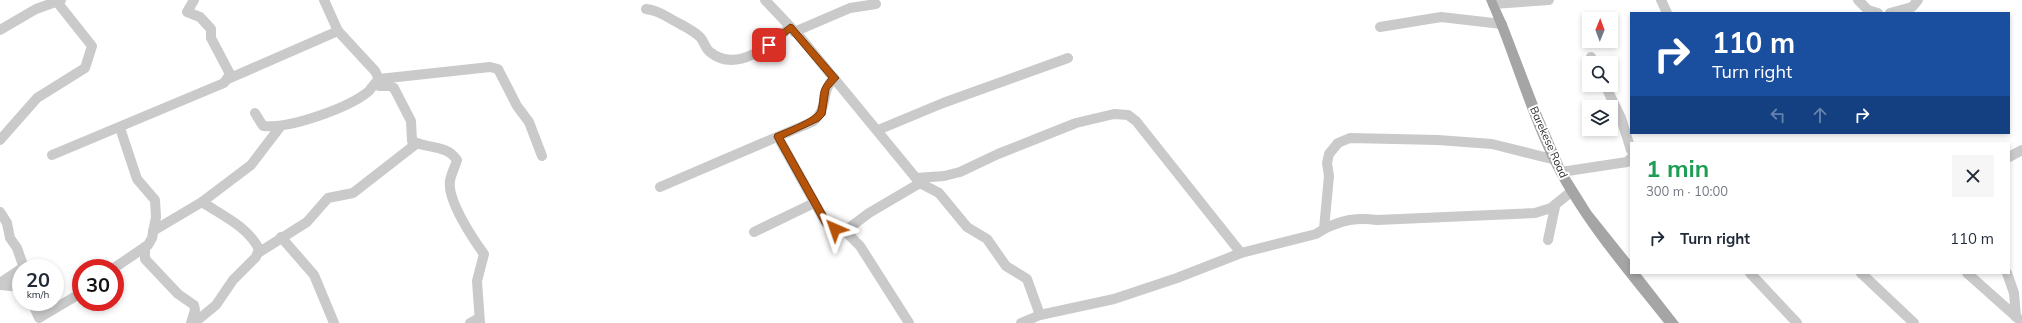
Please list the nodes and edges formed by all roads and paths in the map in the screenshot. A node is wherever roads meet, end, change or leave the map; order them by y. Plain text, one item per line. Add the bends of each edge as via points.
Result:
1 (194, 0) edge
2 (324, 0) edge
3 (765, 0) edge
4 (1549, 0) edge
5 (1661, 0) edge
6 (1858, 0) edge
7 (1918, 0) edge
8 (59, 1) edge
9 (1492, 2) edge
10 (852, 4) edge
11 (876, 4) dead end
12 (653, 7) dead end
13 (1667, 12) edge
14 (1875, 12) edge
15 (1894, 12) edge
16 (1502, 24) junction
17 (1380, 27) dead end
18 (792, 29) junction
19 (0, 30) edge
20 (338, 31) junction
21 (1068, 58) dead end
22 (228, 78) junction
23 (834, 78) junction
24 (379, 79) junction
25 (1608, 92) edge
26 (255, 113) dead end
27 (280, 127) junction
28 (120, 128) junction
29 (878, 130) junction
30 (778, 137) junction
31 (0, 140) edge
32 (416, 144) junction
33 (1630, 147) edge
34 (2022, 150) edge
35 (52, 155) dead end
36 (542, 156) dead end
37 (2010, 156) edge
38 (1630, 159) edge
39 (1556, 160) junction
40 (1561, 172) junction
41 (918, 180) junction
42 (660, 187) dead end
43 (1572, 191) junction
44 (202, 202) junction
45 (814, 203) junction
46 (1555, 207) junction
47 (0, 212) edge
48 (1324, 229) junction
49 (153, 231) junction
50 (845, 231) junction
51 (754, 232) dead end
52 (281, 237) junction
53 (1548, 240) dead end
54 (145, 247) junction
55 (258, 253) junction
56 (1241, 253) junction
57 (20, 259) edge
58 (124, 261) edge
59 (1630, 269) edge
60 (1634, 274) edge
61 (1751, 274) edge
62 (1862, 274) edge
63 (1968, 274) edge
64 (2007, 274) edge
65 (12, 276) edge
66 (0, 284) edge
67 (12, 286) edge
68 (72, 299) edge
69 (34, 311) edge
70 (1040, 315) junction
71 (2019, 320) edge
72 (36, 321) edge
73 (477, 321) edge
74 (191, 323) edge
75 (194, 323) edge
76 (334, 323) edge
77 (909, 323) edge
78 (1021, 323) edge
79 (1672, 323) edge
80 (1797, 323) edge
81 (1914, 323) edge

1 - 22 street via 187,12 200,17 211,29 211,38 230,74
2 - 20 street
3 - 18 street
4 - 9 street
5 - 13 street
6 - 14 street via 1868,10
7 - 15 street via 1912,7
8 - 19 street via 36,9
8 - 31 street via 92,46 84,70 37,98
9 - 16 main road, Barekese Road
10 - 11 street
10 - 18 street
12 - 18 street via 701,38 710,52 729,59 746,57 757,52
16 - 17 street via 1441,17
16 - 39 main road, Barekese Road
18 - 23 street
20 - 22 street
20 - 24 street via 375,71
21 - 29 street via 943,103
22 - 28 street via 224,84
23 - 29 street
23 - 30 street via 825,88 822,112 816,119
24 - 27 street via 367,92 347,103
24 - 32 street via 379,86 394,88 411,122 411,139
24 - 36 street via 479,68 498,69 517,106 529,122
25 - 33 street via 1621,118
26 - 27 street via 262,126
27 - 44 street via 251,165
28 - 35 street
28 - 49 street via 137,179 155,200 156,217
29 - 41 street
30 - 42 street
30 - 45 street
32 - 52 street via 353,193 328,198 307,222
32 - 73 street via 445,149 457,160 450,182 452,195 468,231 484,254 478,281
34 - 37 street
38 - 40 street via 1627,162
39 - 40 main road, Barekese Road
39 - 48 street via 1492,144 1350,138 1338,143 1329,154
40 - 43 main road, Barekese Road
41 - 50 street
41 - 56 street via 960,172 1076,123 1114,114 1128,115 1136,121
41 - 70 street via 939,194 967,227 987,239 1006,266 1026,279
43 - 46 street
43 - 59 main road, Barekese Road via 1587,215
44 - 49 street
44 - 55 street via 244,230 257,244
45 - 50 street via 826,223 835,229
45 - 51 street
46 - 48 street via 1535,213 1486,216 1377,220 1360,217 1337,222
46 - 53 street
47 - 57 street via 8,224 10,238
48 - 56 street via 1316,234
49 - 54 street via 152,238
50 - 77 street via 860,246
52 - 55 street
52 - 76 street via 314,275
54 - 58 street
54 - 74 street via 145,259 178,294 194,305
55 - 75 street via 233,280 216,305
56 - 70 street via 1114,299
60 - 79 main road, Barekese Road
61 - 80 street
62 - 81 street
63 - 71 street
64 - 71 street
65 - 66 street
66 - 67 street
68 - 72 street
69 - 72 street
70 - 78 street

